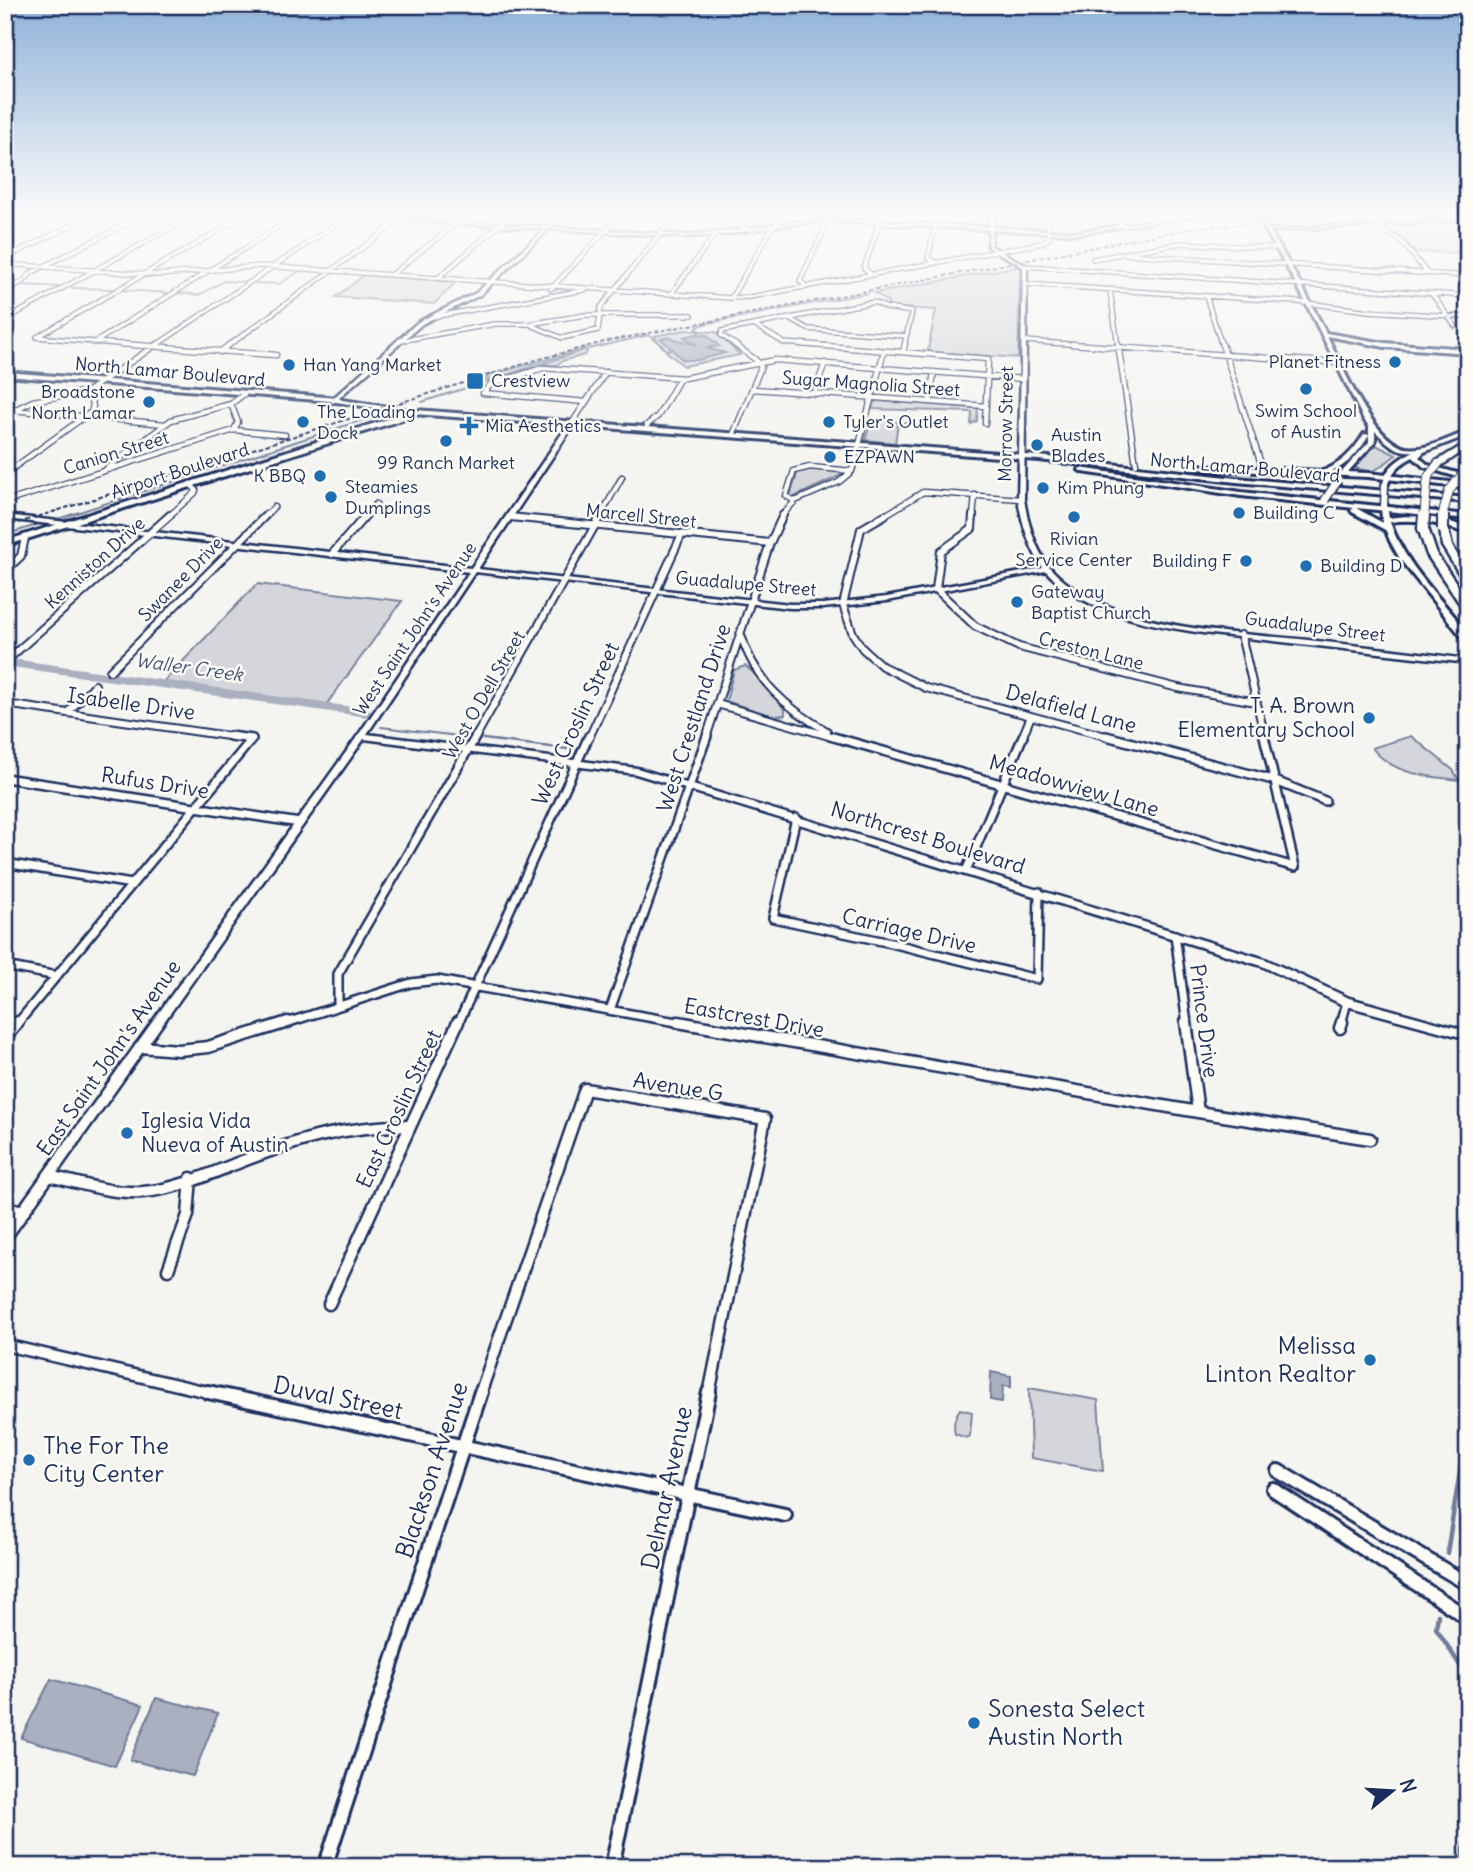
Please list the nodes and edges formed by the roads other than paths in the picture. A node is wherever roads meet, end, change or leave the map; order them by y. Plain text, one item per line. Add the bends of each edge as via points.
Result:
1 (43, 300) edge
2 (99, 300) edge
3 (161, 300) edge
4 (225, 300) edge
5 (290, 300) edge
6 (466, 300) edge
7 (534, 300) edge
8 (608, 300) edge
9 (1025, 300) edge
10 (1111, 300) edge
11 (1207, 300) edge
12 (1262, 300) edge
13 (1306, 300) edge
14 (1437, 300) edge
15 (1308, 304) junction
16 (454, 307) junction
17 (467, 312) junction
18 (598, 314) junction
19 (692, 315) dead end
20 (1447, 315) junction
21 (432, 317) junction
22 (1468, 317) edge
23 (788, 318) junction
24 (5, 320) edge
25 (1316, 320) junction
26 (530, 324) junction
27 (754, 325) junction
28 (1455, 326) dead end
29 (1323, 334) junction
30 (906, 336) junction
31 (1349, 338) junction
32 (399, 341) junction
33 (1024, 341) junction
34 (1367, 341) junction
35 (1328, 342) junction
36 (94, 343) junction
37 (154, 348) junction
38 (1118, 348) junction
39 (884, 351) junction
40 (1468, 351) edge
41 (903, 352) junction
42 (220, 353) junction
43 (276, 355) dead end
44 (1226, 355) junction
45 (759, 363) junction
46 (825, 363) junction
47 (1339, 363) junction
48 (879, 368) junction
49 (606, 372) junction
50 (934, 372) junction
51 (5, 374) edge
52 (989, 376) junction
53 (680, 378) junction
54 (1023, 379) junction
55 (103, 382) junction
56 (753, 389) junction
57 (88, 391) junction
58 (244, 394) junction
59 (814, 394) junction
60 (871, 399) junction
61 (332, 401) junction
62 (930, 401) junction
63 (586, 402) junction
64 (231, 404) junction
65 (407, 405) junction
66 (986, 406) junction
67 (381, 409) junction
68 (12, 410) junction
69 (445, 411) junction
70 (5, 412) edge
71 (412, 412) junction
72 (86, 417) junction
73 (573, 421) junction
74 (1369, 422) junction
75 (985, 423) dead end
76 (165, 424) junction
77 (375, 425) junction
78 (647, 425) junction
79 (660, 428) junction
80 (234, 430) junction
81 (285, 435) dead end
82 (733, 435) junction
83 (1366, 435) junction
84 (1465, 435) edge
85 (1372, 442) junction
86 (1468, 444) edge
87 (859, 445) junction
88 (1431, 447) junction
89 (1421, 452) junction
90 (1468, 455) edge
91 (1021, 458) junction
92 (1403, 459) junction
93 (1070, 461) junction
94 (1136, 464) junction
95 (1351, 464) junction
96 (1443, 465) junction
97 (1059, 466) junction
98 (1263, 470) junction
99 (852, 471) junction
100 (102, 472) junction
101 (1322, 473) junction
102 (5, 474) edge
103 (1368, 475) junction
104 (1467, 475) edge
105 (622, 477) dead end
106 (1341, 477) junction
107 (1385, 481) junction
108 (190, 484) junction
109 (1468, 486) edge
110 (975, 495) junction
111 (1020, 499) junction
112 (795, 501) junction
113 (1323, 501) junction
114 (5, 502) edge
115 (1468, 502) edge
116 (376, 504) dead end
117 (1335, 504) junction
118 (1384, 507) junction
119 (274, 508) dead end
120 (358, 514) dead end
121 (367, 514) junction
122 (5, 517) edge
123 (510, 517) junction
124 (1468, 517) edge
125 (66, 524) junction
126 (596, 525) junction
127 (1386, 525) junction
128 (1468, 532) edge
129 (149, 534) junction
130 (682, 534) junction
131 (25, 538) junction
132 (770, 543) junction
133 (5, 544) edge
134 (236, 544) junction
135 (332, 554) junction
136 (1047, 569) junction
137 (474, 570) junction
138 (5, 571) edge
139 (1468, 580) edge
140 (564, 581) junction
141 (936, 589) junction
142 (655, 592) junction
143 (751, 602) junction
144 (843, 605) junction
145 (1468, 608) edge
146 (741, 632) junction
147 (1241, 635) junction
148 (1468, 639) edge
149 (7, 660) edge
150 (1468, 661) edge
151 (110, 671) dead end
152 (96, 685) dead end
153 (1256, 702) junction
154 (5, 704) edge
155 (717, 704) junction
156 (67, 713) junction
157 (1031, 716) junction
158 (362, 736) junction
159 (844, 740) junction
160 (470, 749) junction
161 (577, 763) junction
162 (5, 778) edge
163 (1273, 780) junction
164 (1004, 785) junction
165 (690, 787) junction
166 (1325, 801) dead end
167 (196, 808) junction
168 (796, 818) junction
169 (300, 823) junction
170 (5, 863) edge
171 (966, 871) junction
172 (132, 884) junction
173 (1039, 892) junction
174 (245, 901) joint
175 (501, 928) joint
176 (1175, 935) junction
177 (5, 966) edge
178 (57, 976) junction
179 (475, 986) junction
180 (1347, 1002) junction
181 (338, 1006) junction
182 (610, 1010) junction
183 (1340, 1028) dead end
184 (1468, 1035) edge
185 (5, 1038) edge
186 (140, 1047) junction
187 (585, 1089) joint
188 (1198, 1112) junction
189 (765, 1119) joint
190 (410, 1125) junction
191 (1370, 1139) dead end
192 (48, 1176) junction
193 (191, 1178) junction
194 (5, 1209) edge
195 (24, 1210) junction
196 (5, 1237) edge
197 (167, 1270) dead end
198 (329, 1304) dead end
199 (5, 1345) edge
200 (461, 1446) junction
201 (1278, 1471) dead end
202 (1273, 1489) dead end
203 (687, 1494) junction
204 (785, 1515) dead end
205 (1468, 1584) edge
206 (1468, 1618) edge
207 (325, 1867) edge
208 (612, 1867) edge

1 - 24 street
2 - 36 street via 37,337
3 - 36 street
4 - 37 street
5 - 42 street
6 - 16 street
7 - 17 street
8 - 18 street
9 - 33 street, Morrow Street
10 - 38 street
11 - 44 street
12 - 15 street
13 - 15 main road
14 - 20 street
15 - 20 street
15 - 25 main road
16 - 17 street
16 - 21 street
17 - 21 street
18 - 19 street
18 - 26 street
18 - 26 street via 598,330 569,337 556,337
20 - 22 street
20 - 28 street
21 - 32 street
23 - 27 street
23 - 30 street via 808,329
23 - 30 street via 874,302 912,312
25 - 29 main road
25 - 34 main road
26 - 32 street via 495,324
27 - 39 street via 784,343
27 - 45 street via 720,333
29 - 31 main road
29 - 35 main road
30 - 41 street
31 - 34 main road
31 - 35 main road
32 - 61 street
33 - 38 street
33 - 54 street, Morrow Street
34 - 40 main road
35 - 47 main road
36 - 37 street
37 - 42 street
37 - 55 street
38 - 44 street
38 - 94 street
39 - 41 street
39 - 48 street
41 - 52 street via 989,359
42 - 43 street
44 - 47 street
44 - 98 street
45 - 46 street
45 - 53 street
45 - 56 street
46 - 48 street
46 - 59 street
47 - 74 main road
48 - 50 street
48 - 60 street
49 - 53 street
49 - 63 street, West Saint John's Avenue
49 - 63 street via 541,368 490,384 483,392
50 - 52 street
50 - 62 street
51 - 55 main road, North Lamar Boulevard
52 - 54 street
52 - 66 street
53 - 78 street via 658,416
54 - 91 street, Morrow Street
55 - 57 street
55 - 58 main road, North Lamar Boulevard
56 - 59 street, Sugar Magnolia Street
56 - 82 street
57 - 68 street via 33,401
57 - 72 street via 93,409
58 - 61 main road, North Lamar Boulevard
58 - 64 street
59 - 60 street, Sugar Magnolia Street
60 - 62 street, Sugar Magnolia Street
60 - 87 street
61 - 65 main road, North Lamar Boulevard
61 - 67 main road, North Lamar Boulevard
62 - 66 street, Sugar Magnolia Street
63 - 73 street, West Saint John's Avenue
64 - 76 street
64 - 80 street via 238,422
65 - 69 main road, North Lamar Boulevard
65 - 71 main road
66 - 75 street
67 - 71 main road, North Lamar Boulevard
67 - 77 main road via 384,416
68 - 70 street
68 - 72 street
69 - 71 main road, North Lamar Boulevard
69 - 73 main road, North Lamar Boulevard
69 - 77 main road
71 - 77 main road, Airport Boulevard
72 - 76 street
72 - 102 street
73 - 78 main road, North Lamar Boulevard
73 - 79 main road, North Lamar Boulevard
73 - 123 street, West Saint John's Avenue
74 - 83 main road
74 - 85 main road
74 - 88 main road via 1398,448
76 - 100 street
77 - 108 main road, Airport Boulevard
78 - 79 main road, North Lamar Boulevard
79 - 82 main road, North Lamar Boulevard
80 - 81 street
80 - 100 street, Canion Street
82 - 87 main road, North Lamar Boulevard
83 - 85 main road
83 - 101 main road via 1334,470
84 - 88 main road
85 - 92 main road
85 - 95 main road
86 - 96 highway
87 - 91 main road, North Lamar Boulevard
87 - 99 street
88 - 89 main road
89 - 92 main road
89 - 104 main road via 1416,457 1421,463
90 - 96 highway
91 - 93 main road, North Lamar Boulevard
91 - 97 main road, North Lamar Boulevard
91 - 111 street, Morrow Street
92 - 107 main road
93 - 94 main road
93 - 115 main road, North Lamar Boulevard
94 - 98 main road
95 - 103 main road
95 - 106 main road
96 - 145 highway, bridge via 1428,488 1423,528 1432,555
97 - 113 main road via 1204,489
97 - 115 main road, North Lamar Boulevard
98 - 101 main road
99 - 112 street via 839,482
99 - 112 street via 797,468 786,496
100 - 114 street, Canion Street
101 - 106 main road
103 - 106 main road
103 - 107 main road
104 - 139 highway, bridge via 1447,494 1441,512 1447,545
105 - 126 street, West O Dell Street
106 - 113 main road, bridge
107 - 109 main road
107 - 118 main road, bridge
108 - 125 main road, Airport Boulevard
108 - 129 street, Kenniston Drive via 195,493
110 - 111 street
110 - 141 street via 972,529 938,555
110 - 144 street via 923,492 861,529
111 - 136 street, Morrow Street via 1026,525
112 - 132 street, West Crestland Drive via 779,519
113 - 117 main road
116 - 121 street
117 - 118 main road
117 - 127 main road
118 - 124 main road
118 - 127 main road
119 - 134 street, Swanee Drive
120 - 121 street
121 - 135 street
122 - 125 street, Guadalupe Street
123 - 126 street, Marcell Street
123 - 137 street, West Saint John's Avenue
125 - 129 street, Guadalupe Street
125 - 131 main road, Airport Boulevard
126 - 130 street, Marcell Street
126 - 140 street, West O Dell Street
127 - 128 main road via 1404,519 1447,523
127 - 148 main road via 1406,561
129 - 134 street, Guadalupe Street
129 - 149 street, Kenniston Drive
130 - 132 street, Marcell Street
130 - 142 street, West Croslin Street
131 - 133 main road, Airport Boulevard
131 - 138 street via 21,556
132 - 143 street, West Crestland Drive
134 - 135 street, Guadalupe Street
134 - 151 street, Swanee Drive
135 - 137 street, Guadalupe Street
136 - 141 street, Guadalupe Street
136 - 147 street, Guadalupe Street via 1077,593 1108,608 1168,625
137 - 140 street, Guadalupe Street
137 - 158 street, West Saint John's Avenue
140 - 142 street, Guadalupe Street
140 - 160 street, West O Dell Street
141 - 144 street, Guadalupe Street
141 - 153 street, Creston Lane via 975,626 1019,647 1178,688
142 - 143 street, Guadalupe Street
142 - 161 street, West Croslin Street
143 - 144 street, Guadalupe Street
143 - 146 street, West Crestland Drive
144 - 157 street, Delafield Lane via 857,641 892,672 926,688
146 - 155 street, West Crestland Drive
146 - 159 street, Meadowview Lane via 751,662 767,688 799,715
147 - 150 street, Guadalupe Street
147 - 153 street
152 - 156 street
153 - 163 street
154 - 156 street, Isabelle Drive
155 - 159 street, Meadowview Lane
155 - 165 street, West Crestland Drive
156 - 167 street, Isabelle Drive via 252,739
157 - 163 street, Delafield Lane
157 - 164 street
158 - 160 street, Northcrest Boulevard
158 - 169 street, West Saint John's Avenue
159 - 164 street, Meadowview Lane
160 - 161 street, Northcrest Boulevard
160 - 181 street, West O Dell Street via 338,974
161 - 165 street, Northcrest Boulevard via 637,771
161 - 175 street, West Croslin Street
162 - 167 street, Rufus Drive
163 - 164 street, Meadowview Lane via 1294,866
163 - 166 street, Delafield Lane
164 - 171 street
165 - 168 street, Northcrest Boulevard
165 - 182 street, West Crestland Drive
167 - 169 street, Rufus Drive
167 - 172 street
168 - 171 street, Northcrest Boulevard
168 - 173 street, Carriage Drive via 773,918 1037,979
169 - 174 street, West Saint John's Avenue
170 - 172 street
171 - 173 street, Northcrest Boulevard
172 - 178 street
173 - 176 street, Northcrest Boulevard
174 - 186 street, East Saint John's Avenue
175 - 179 street, East Croslin Street
176 - 180 street, Northcrest Boulevard via 1265,963
176 - 188 street, Prince Drive
177 - 178 street
178 - 185 street
179 - 181 street, Eastcrest Drive via 420,981
179 - 182 street, Eastcrest Drive
179 - 190 street, East Croslin Street
180 - 183 street
180 - 184 street, Northcrest Boulevard
181 - 186 street, Eastcrest Drive via 208,1047
182 - 188 street, Eastcrest Drive
186 - 192 street, East Saint John's Avenue
187 - 189 street, Avenue G
187 - 200 street, Blackson Avenue
188 - 191 street, Eastcrest Drive
189 - 203 street, Delmar Avenue
190 - 193 street via 379,1122 327,1131
190 - 198 street, East Croslin Street
192 - 193 street via 133,1193
192 - 195 street, East Saint John's Avenue
193 - 197 street via 188,1215
194 - 195 street
195 - 196 street, East Saint John's Avenue
199 - 200 street, Duval Street
200 - 203 street, Duval Street
200 - 207 street, Blackson Avenue
201 - 205 street
202 - 206 street
203 - 204 street, Duval Street
203 - 208 street, Delmar Avenue

